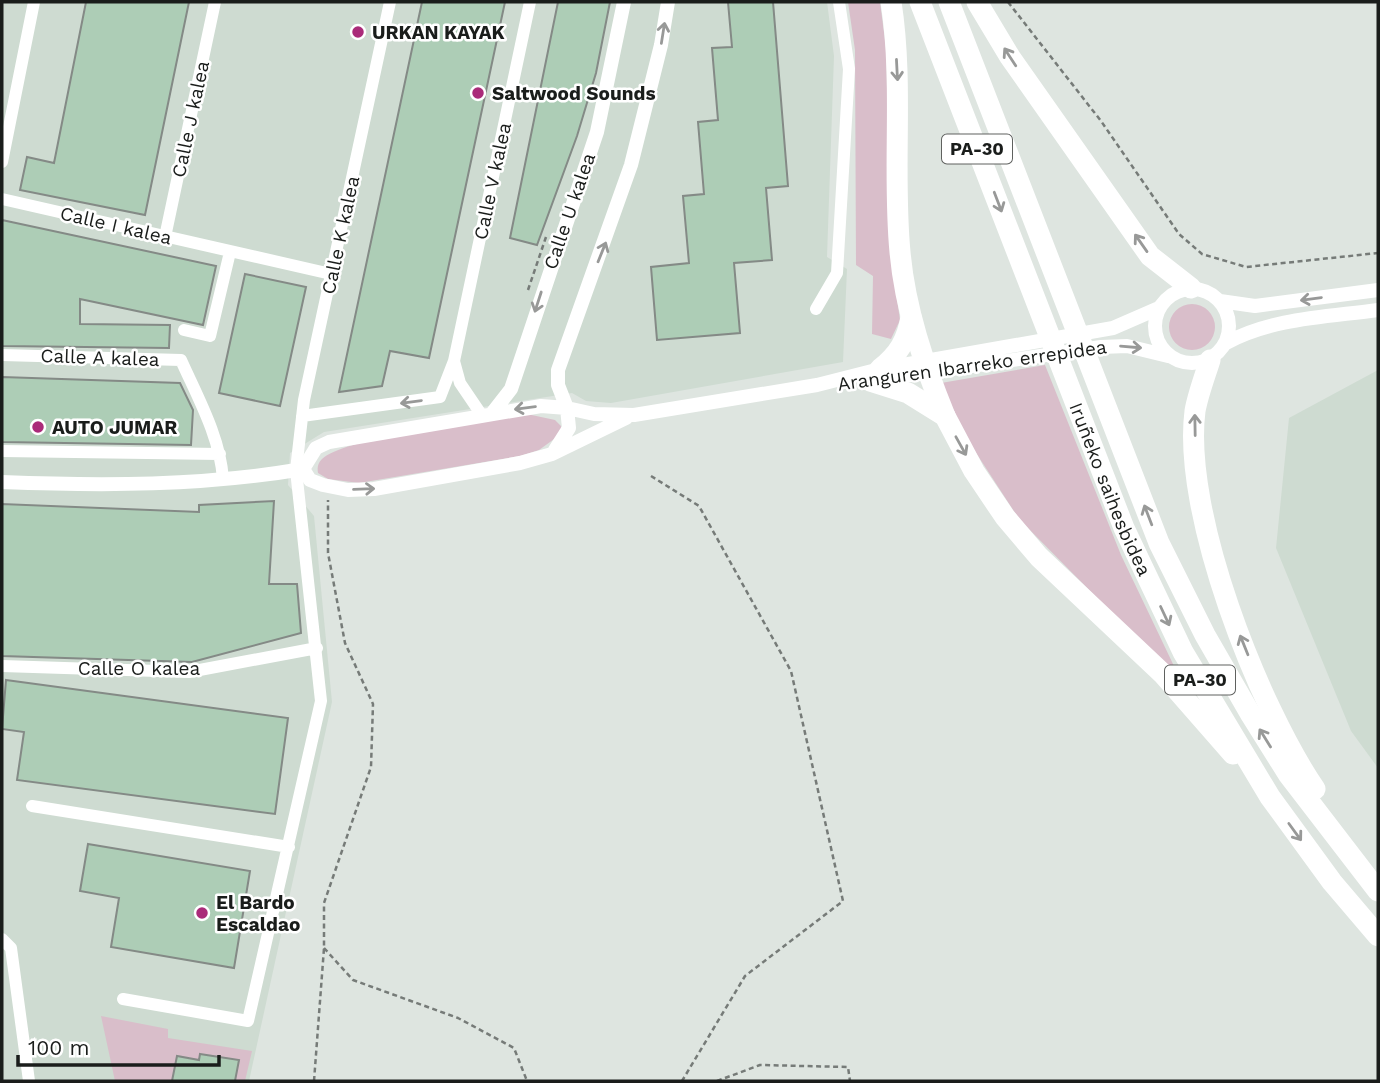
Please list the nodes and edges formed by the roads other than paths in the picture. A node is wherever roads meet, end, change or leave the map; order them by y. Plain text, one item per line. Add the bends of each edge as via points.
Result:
1 (34, 2) edge
2 (215, 2) edge
3 (390, 2) edge
4 (530, 2) edge
5 (624, 2) edge
6 (668, 2) edge
7 (839, 2) edge
8 (891, 2) edge
9 (920, 2) edge
10 (949, 2) edge
11 (977, 2) edge
12 (2, 162) edge
13 (2, 199) edge
14 (165, 237) junction
15 (230, 252) junction
16 (331, 274) junction
17 (1191, 288) junction
18 (1378, 290) edge
19 (1220, 301) junction
20 (1159, 308) junction
21 (816, 309) dead end
22 (1378, 310) edge
23 (911, 315) junction
24 (184, 330) dead end
25 (1226, 343) junction
26 (2, 355) edge
27 (1168, 356) junction
28 (1210, 359) junction
29 (454, 361) junction
30 (930, 372) junction
31 (875, 375) junction
32 (566, 408) junction
33 (487, 413) junction
34 (634, 415) junction
35 (302, 416) junction
36 (945, 416) junction
37 (2, 450) edge
38 (220, 454) junction
39 (552, 454) junction
40 (299, 470) junction
41 (223, 479) junction
42 (2, 482) edge
43 (317, 648) junction
44 (2, 666) edge
45 (1270, 797) junction
46 (32, 806) dead end
47 (289, 847) junction
48 (1378, 871) edge
49 (1378, 891) edge
50 (1378, 936) edge
51 (2, 939) edge
52 (123, 999) dead end
53 (29, 1081) edge

1 - 12 street
2 - 14 street, Calle J kalea
3 - 16 street, Calle K kalea
4 - 29 street, Calle V kalea
5 -> 33 street, Calle U kalea via 597,132 511,388
32 -> 6 street via 558,370 631,165
7 - 21 street via 849,69 838,273
8 -> 23 highway via 898,89 900,252
9 -> 45 highway, Iruñeko saihesbidea / PA-30 via 1124,528 1183,652
49 -> 10 highway, Iruñeko saihesbidea / PA-30 via 1288,774 1205,635 1159,543
17 -> 11 highway via 1150,256 1010,57
13 - 14 street, Calle I kalea
14 - 15 street, Calle I kalea
15 - 16 street, Calle I kalea
15 - 24 street via 210,337
16 - 35 street, Calle K kalea
17 - 19 street
17 - 20 street via 1167,298
18 -> 19 street via 1255,306
19 - 25 street via 1230,321
20 - 27 street via 1156,339
20 - 30 street, Aranguren Ibarreko errepidea via 1113,328 1028,343
22 - 25 street via 1273,325
23 - 30 highway
23 - 31 highway via 907,338
25 - 28 street
26 - 38 street, Calle A kalea via 181,360
27 - 28 street via 1189,364
30 -> 27 street, Aranguren Ibarreko errepidea via 1101,347 1127,346
48 -> 28 highway via 1303,771 1237,629 1203,517 1196,449 1195,412
29 - 33 street via 460,383
29 -> 35 street, Calle V kalea via 440,397
30 - 31 street, Aranguren Ibarreko errepidea
30 - 36 highway
31 - 34 street, Aranguren Ibarreko errepidea
31 - 36 highway
32 -> 33 street, Aranguren Ibarreko errepidea via 541,405
32 - 34 street, Aranguren Ibarreko errepidea
32 - 39 street via 569,428
33 - 40 street, Aranguren Ibarreko errepidea via 329,442 316,448
34 - 39 street, Aranguren Ibarreko errepidea
35 - 40 street, Calle K kalea
36 -> 45 highway via 1005,517 1056,573 1163,674
37 - 38 street
38 - 41 street, Calle A kalea
40 -> 39 street, Aranguren Ibarreko errepidea via 328,486 374,489
40 - 41 street
40 - 43 street
41 - 42 street via 117,486
43 - 44 street, Calle O kalea via 189,673
43 - 47 street via 321,701
45 -> 50 highway, Iruñeko saihesbidea / PA-30
46 - 47 street
47 - 52 street via 248,1021
51 - 53 street via 11,948

